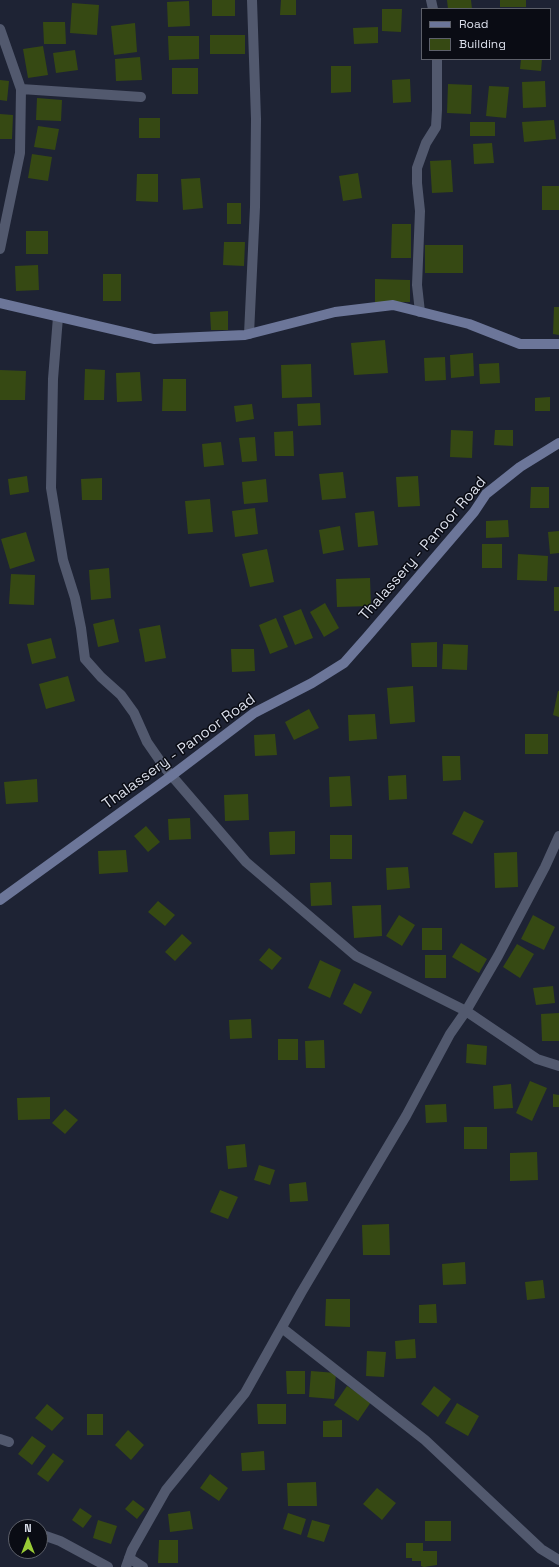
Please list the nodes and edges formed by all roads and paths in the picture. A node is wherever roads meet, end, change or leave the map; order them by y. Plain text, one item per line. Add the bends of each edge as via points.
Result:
1 (252, 0) edge
2 (0, 29) edge
3 (437, 60) edge
4 (21, 89) junction
5 (141, 97) dead end
6 (0, 249) edge
7 (0, 303) edge
8 (420, 312) junction
9 (58, 317) junction
10 (249, 334) junction
11 (559, 344) edge
12 (559, 443) edge
13 (171, 776) junction
14 (559, 836) edge
15 (0, 900) edge
16 (466, 1011) junction
17 (559, 1066) edge
18 (282, 1328) junction
19 (48, 1537) edge
20 (559, 1560) edge
21 (128, 1562) edge
22 (108, 1567) edge
23 (142, 1567) edge

1 - 10 street via 256,119
2 - 4 street
3 - 8 street via 436,127 426,143 417,168 420,211 417,285
4 - 5 street
4 - 6 street via 20,153
7 - 9 main road
8 - 10 main road via 393,305 335,312
8 - 11 main road via 469,324 520,344
9 - 10 main road via 154,339
9 - 13 street via 53,379 51,488 63,560 75,598 85,659 121,695 134,714 146,742
12 - 13 main road, Thalassery - Panoor Road via 520,467 486,494 464,524 344,663 254,713
13 - 15 main road, Thalassery - Panoor Road
13 - 16 street via 246,862 356,956
14 - 16 street via 498,956
16 - 17 street via 536,1059
16 - 18 street via 450,1034 406,1116
18 - 20 street via 425,1440 541,1549
18 - 21 street via 245,1393 166,1490 132,1550
19 - 22 street
21 - 23 street

